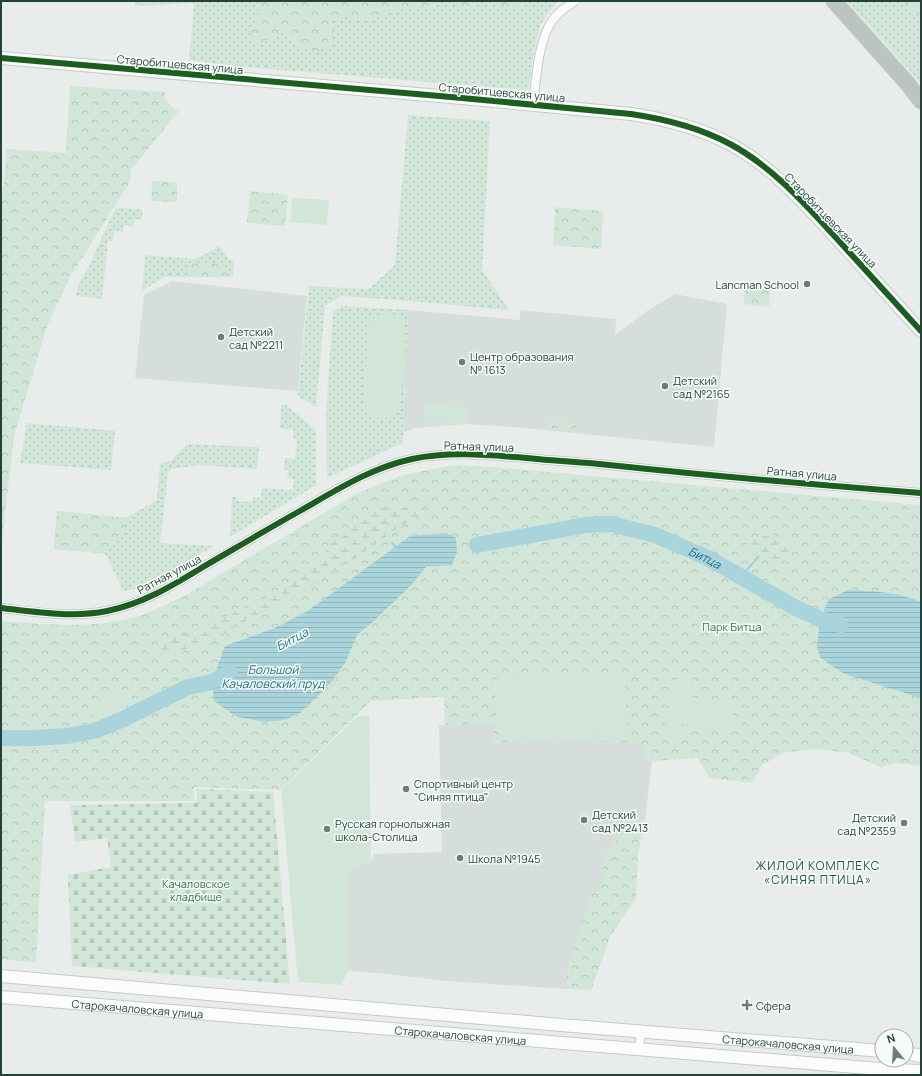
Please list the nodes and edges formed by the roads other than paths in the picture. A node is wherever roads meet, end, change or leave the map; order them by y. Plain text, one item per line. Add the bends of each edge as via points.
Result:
1 (575, 1) edge
2 (834, 2) edge
3 (1, 58) edge
4 (921, 101) edge
5 (533, 104) junction
6 (921, 331) edge
7 (921, 493) edge
8 (1, 608) edge
9 (1, 976) edge
10 (1, 997) edge
11 (641, 1031) junction
12 (639, 1049) junction
13 (874, 1050) edge
14 (921, 1071) edge

1 - 5 street via 552,21 546,33 541,48
2 - 4 highway
3 - 5 street, Старобитцевская улица
5 - 6 street, Старобитцевская улица via 656,118 680,124 730,144 781,180 799,197
7 - 8 street, Ратная улица via 592,463 457,454 433,456 390,465 360,477 158,593 129,605 78,615
9 - 11 street, Старокачаловская улица
10 - 12 street, Старокачаловская улица
11 - 12 street
11 - 13 street, Старокачаловская улица
12 - 14 street, Старокачаловская улица

